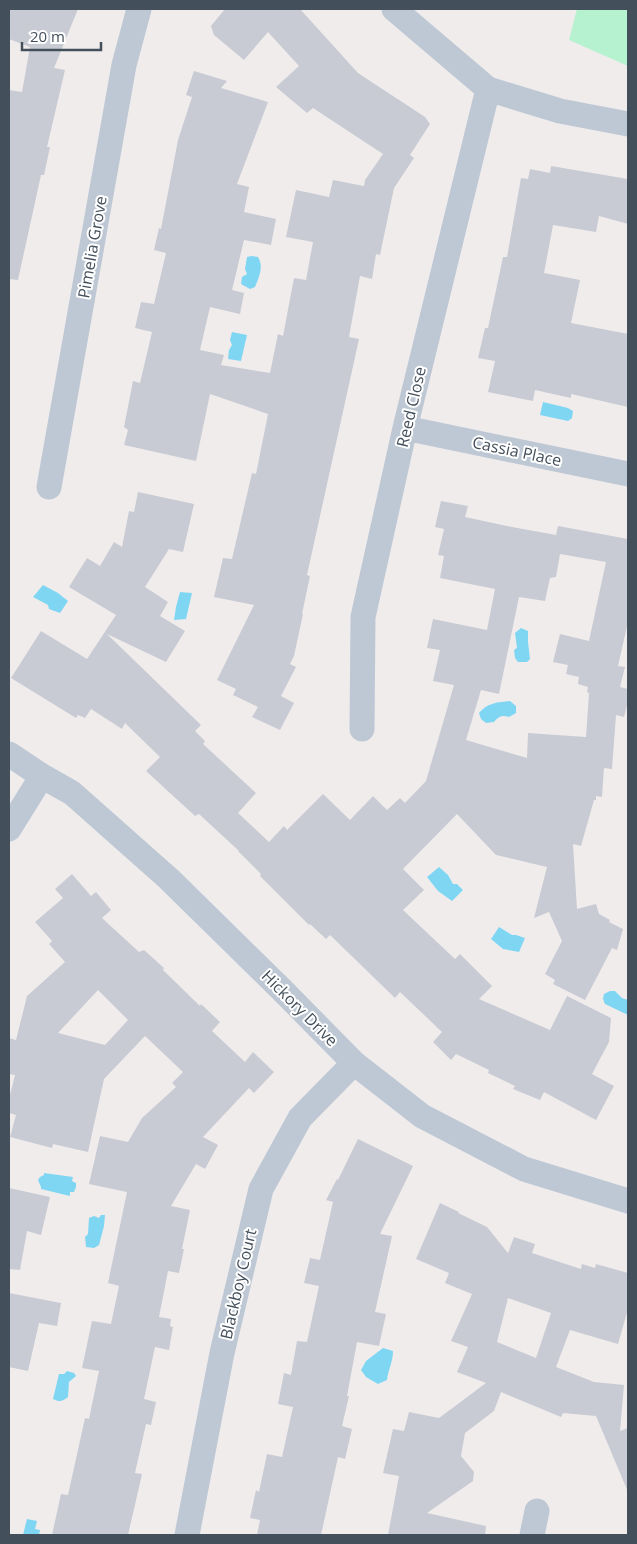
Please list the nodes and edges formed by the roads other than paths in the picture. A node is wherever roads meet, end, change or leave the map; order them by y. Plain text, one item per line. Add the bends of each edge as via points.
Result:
1 (139, 9) edge
2 (394, 9) edge
3 (488, 88) junction
4 (628, 124) edge
5 (405, 428) junction
6 (628, 474) edge
7 (49, 487) dead end
8 (362, 729) dead end
9 (9, 754) edge
10 (42, 776) junction
11 (9, 829) edge
12 (354, 1063) junction
13 (628, 1201) edge
14 (537, 1511) dead end
15 (187, 1535) edge
16 (532, 1535) edge

1 - 7 street, Pimelia Grove via 124,65
2 - 3 street
3 - 4 street via 560,111
3 - 5 street, Reed Close
5 - 6 street, Cassia Place
5 - 8 street, Reed Close via 363,617
9 - 10 street, Hickory Drive
10 - 11 street
10 - 12 street, Hickory Drive via 72,793 169,879
12 - 13 street, Hickory Drive via 422,1116 524,1169
12 - 15 street, Blackboy Court via 300,1118 261,1189 222,1353
14 - 16 street

